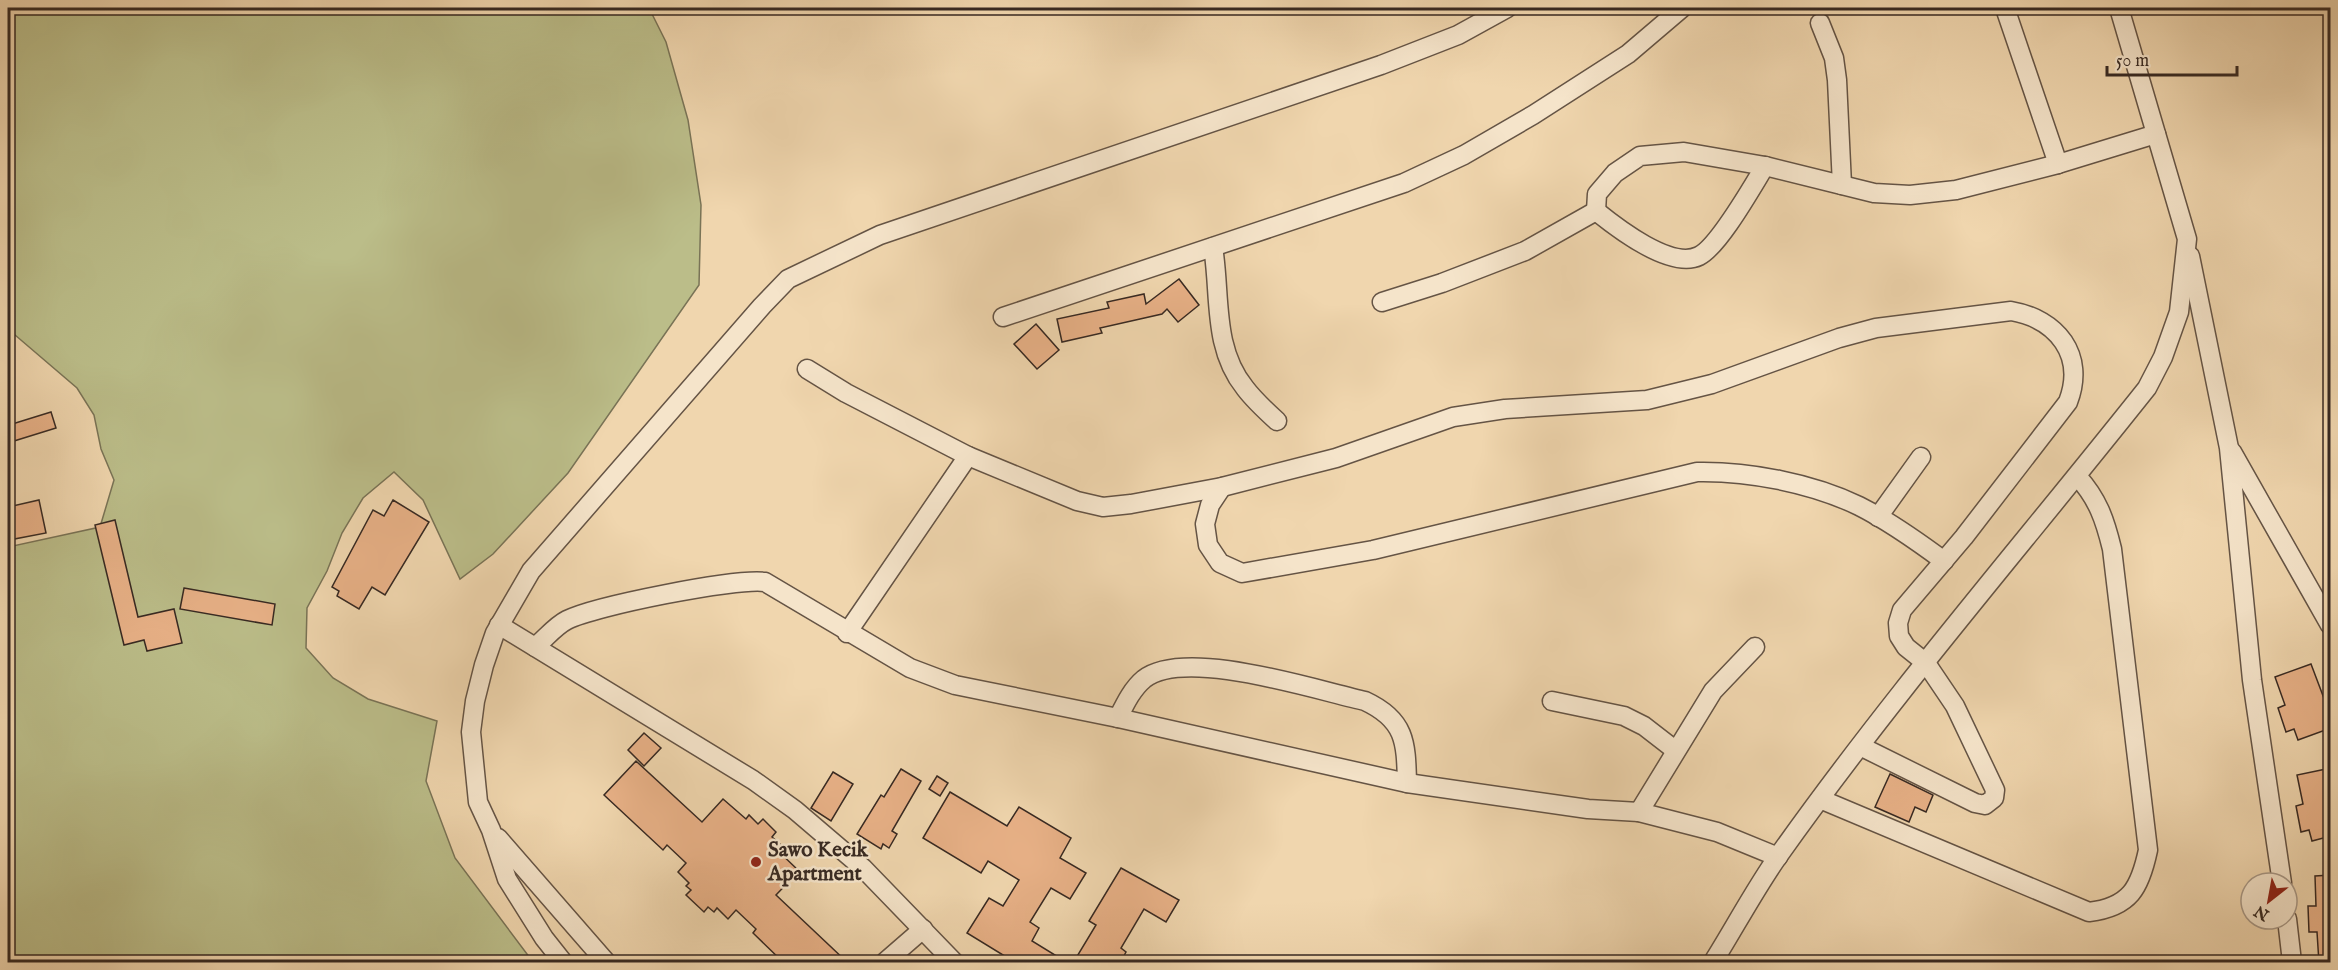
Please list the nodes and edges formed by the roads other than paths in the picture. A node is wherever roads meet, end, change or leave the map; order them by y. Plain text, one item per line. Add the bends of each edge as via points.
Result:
1 (1507, 8) edge
2 (1682, 8) edge
3 (2005, 8) edge
4 (2119, 8) edge
5 (1820, 23) dead end
6 (2156, 135) junction
7 (2058, 164) junction
8 (1765, 166) junction
9 (1842, 185) junction
10 (1596, 211) junction
11 (2187, 239) junction
12 (1213, 247) junction
13 (1382, 302) dead end
14 (1003, 317) dead end
15 (807, 369) dead end
16 (1277, 421) dead end
17 (2229, 448) junction
18 (968, 456) junction
19 (1921, 456) dead end
20 (2077, 476) junction
21 (1222, 487) junction
22 (1878, 517) junction
23 (1944, 561) junction
24 (499, 625) junction
25 (2331, 625) edge
26 (847, 633) junction
27 (536, 647) junction
28 (1755, 647) dead end
29 (1926, 663) junction
30 (1552, 701) dead end
31 (1118, 717) junction
32 (1862, 747) junction
33 (1675, 750) junction
34 (1407, 783) junction
35 (1820, 799) junction
36 (1639, 812) junction
37 (491, 830) junction
38 (1778, 856) junction
39 (2280, 871) edge
40 (923, 930) junction
41 (2288, 931) edge
42 (563, 963) edge
43 (606, 963) edge
44 (885, 963) edge
45 (954, 963) edge
46 (1713, 963) edge
47 (2292, 963) edge

1 - 24 street via 1458,35 1381,65 880,235 788,279 531,571
2 - 12 street via 1628,54 1464,155 1404,183
3 - 7 street
4 - 6 street
5 - 9 street via 1834,58
6 - 7 street
6 - 11 street
7 - 9 street via 1956,190 1910,195 1874,193
8 - 9 street
8 - 10 street via 1684,152 1640,156 1615,173 1597,194
8 - 10 street via 1710,246 1694,257 1667,256 1627,236
10 - 13 street via 1525,251
11 - 17 street
11 - 20 street via 2179,312 2163,357 2147,388
12 - 14 street
12 - 16 street via 1223,346 1244,388
15 - 18 street
17 - 25 street
17 - 39 street via 2252,680
18 - 21 street via 1077,501 1103,507
18 - 26 street
19 - 22 street
20 - 29 street
20 - 35 street via 2092,493 2104,518 2112,549 2148,850 2143,875 2129,897 2110,910 2089,912
21 - 22 street via 1210,505 1205,524 1208,544 1220,563 1242,573 1373,550 1697,472 1743,474 1797,485 1857,505
21 - 23 street via 1336,458 1453,417 1647,400 1712,384 1876,328 2011,311 2031,314 2050,325 2066,344 2075,384 2068,402
22 - 23 street
23 - 29 street via 1902,610 1898,623 1899,636 1906,647
24 - 27 street
24 - 37 street via 482,674 471,732 478,802
26 - 27 street via 765,582 751,580 602,609 566,620
26 - 31 street via 910,668 954,685
27 - 40 street via 753,780 795,810 862,868
28 - 33 street via 1713,691
29 - 32 street
29 - 32 street via 1955,706 1995,790 1992,801 1985,805 1975,803
30 - 33 street via 1624,716 1640,723
31 - 34 street
31 - 34 street via 1144,679 1180,666 1215,667 1365,701 1382,709 1399,728 1406,745
32 - 35 street
33 - 36 street
34 - 36 street via 1588,809
35 - 38 street
36 - 38 street via 1717,832
37 - 42 street via 507,879
37 - 43 street
38 - 46 street
40 - 44 street
40 - 45 street
41 - 47 street

